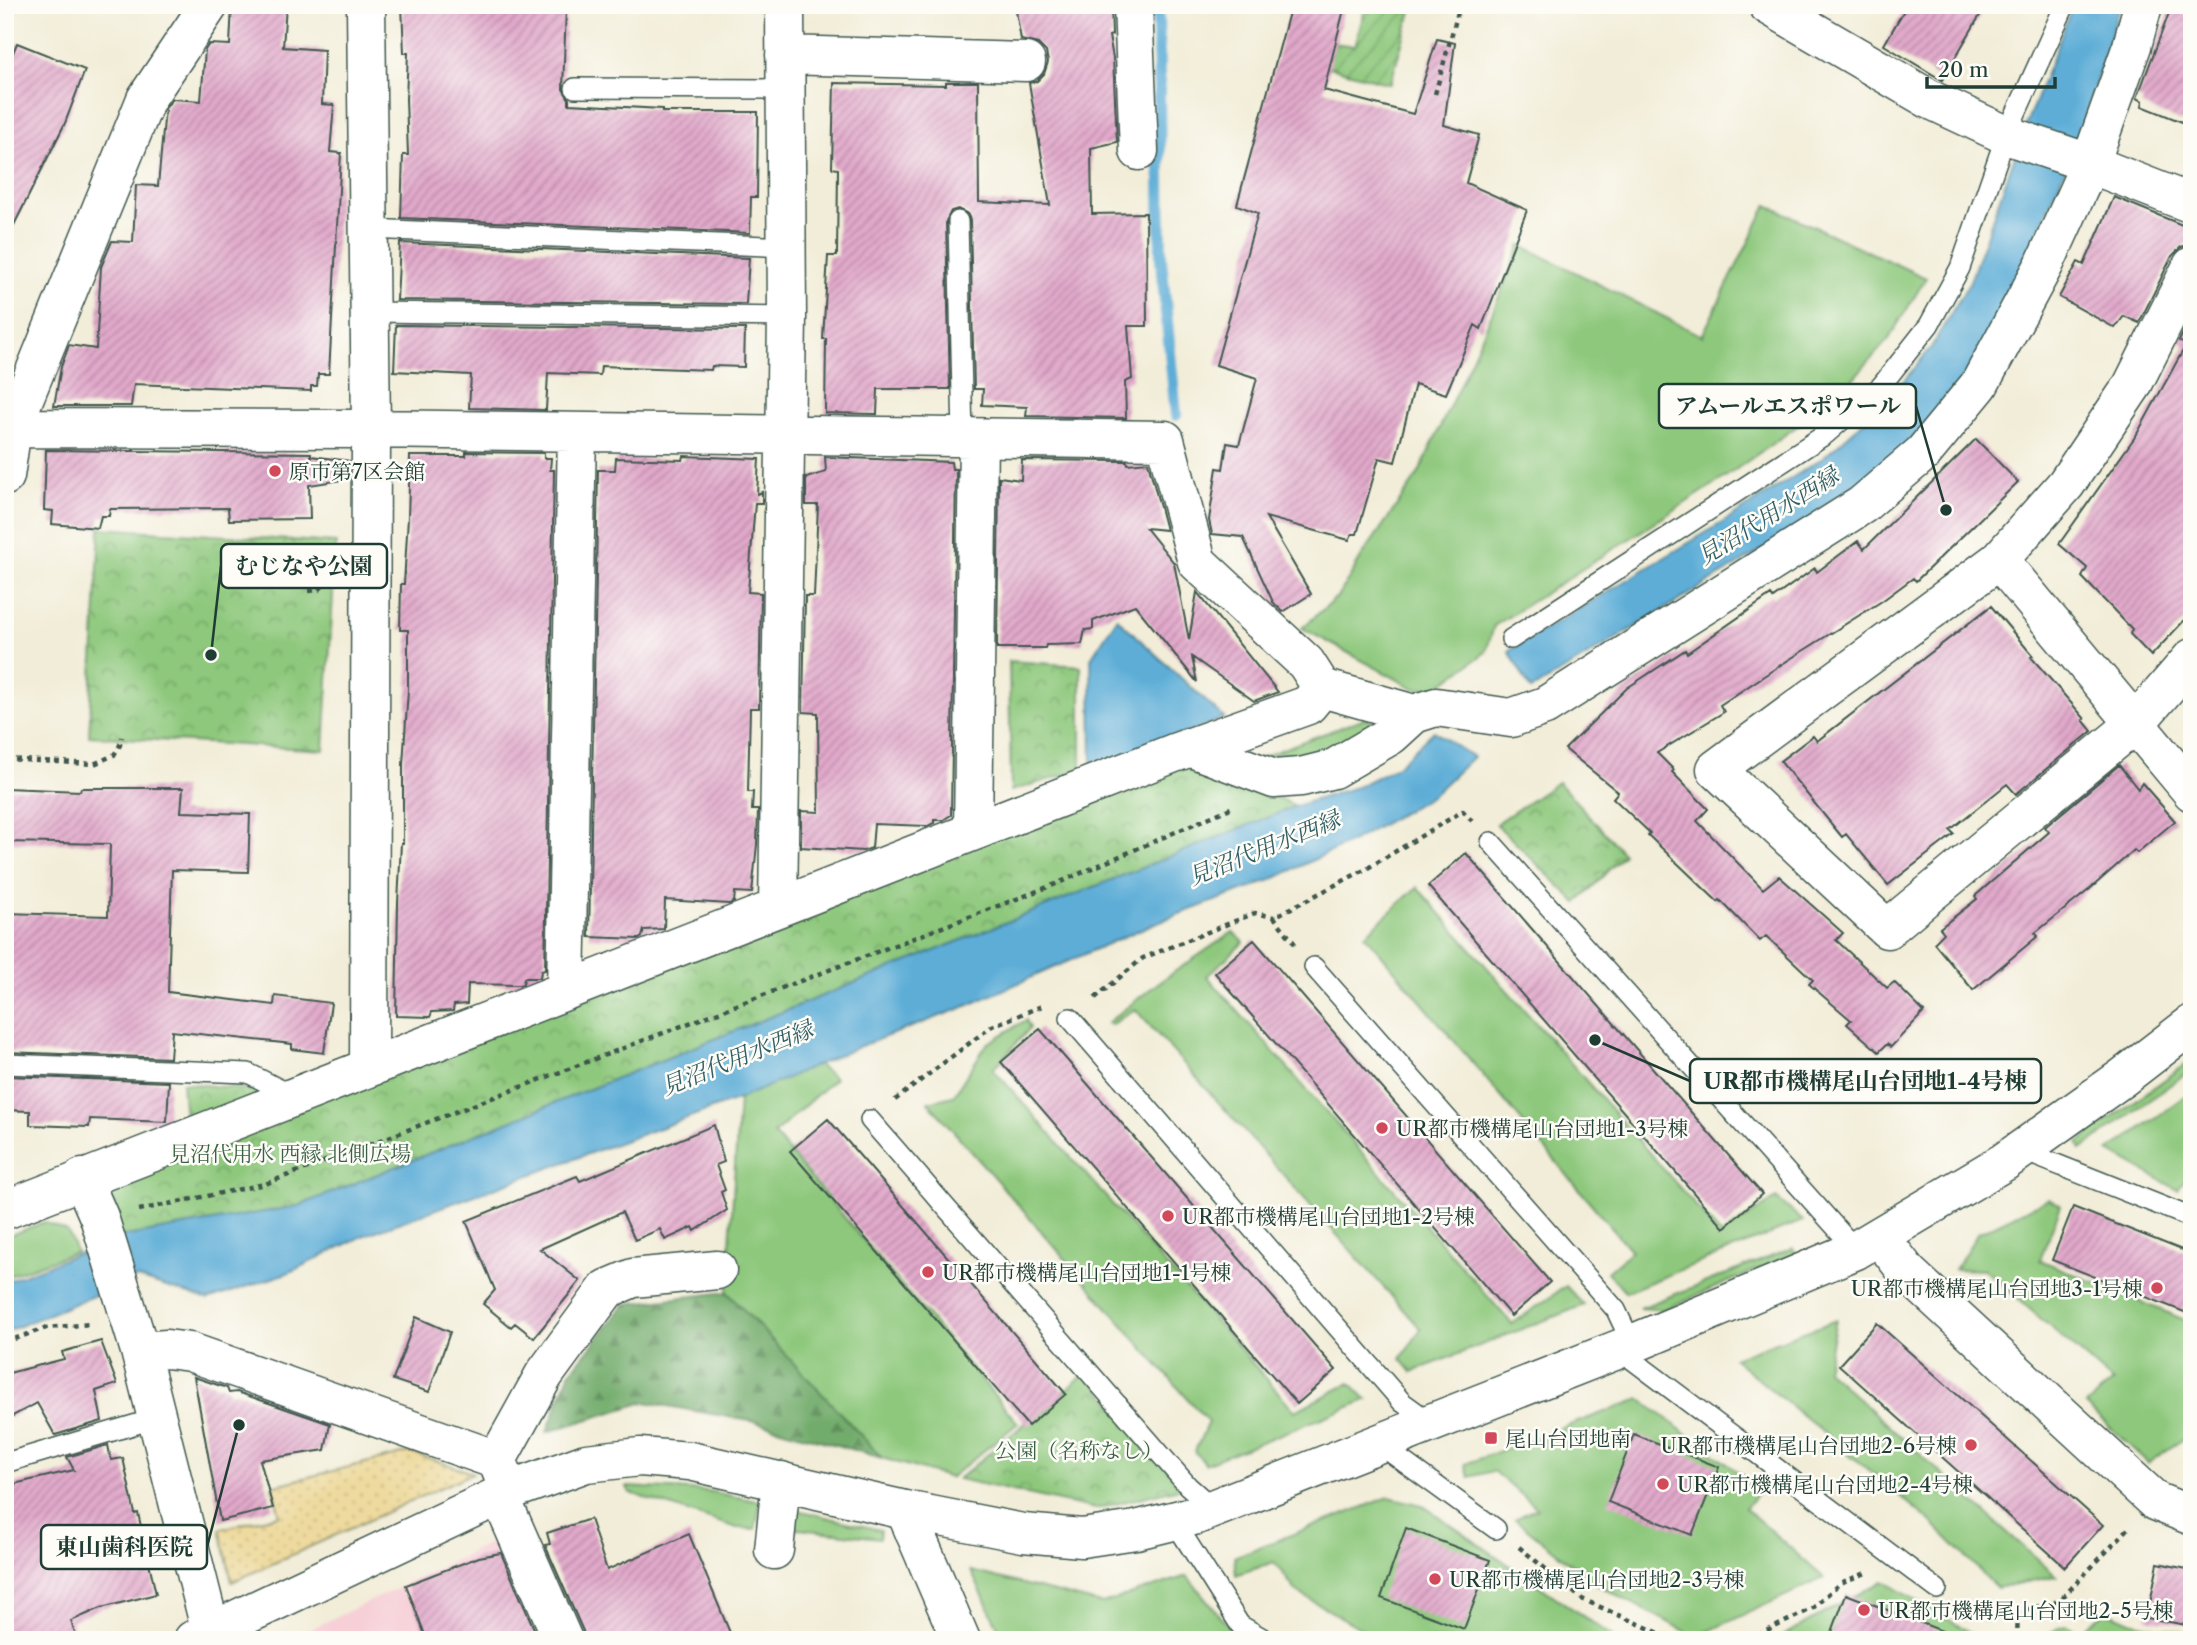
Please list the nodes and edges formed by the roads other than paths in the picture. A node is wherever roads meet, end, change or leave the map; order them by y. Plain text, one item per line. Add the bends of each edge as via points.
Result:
1 (209, 5) edge
2 (366, 5) edge
3 (785, 5) edge
4 (1133, 5) edge
5 (1768, 5) edge
6 (2065, 5) edge
7 (2143, 5) edge
8 (1026, 62) dead end
9 (785, 72) junction
10 (575, 88) dead end
11 (2012, 136) junction
12 (1139, 151) dead end
13 (2085, 162) junction
14 (2192, 204) edge
15 (958, 221) dead end
16 (369, 229) junction
17 (787, 247) junction
18 (2192, 266) edge
19 (369, 312) junction
20 (788, 317) junction
21 (12, 428) junction
22 (371, 429) junction
23 (577, 432) junction
24 (786, 435) junction
25 (971, 438) junction
26 (5, 476) edge
27 (1999, 560) junction
28 (1511, 639) dead end
29 (2192, 658) edge
30 (1322, 688) junction
31 (1414, 714) junction
32 (2134, 725) junction
33 (1189, 747) junction
34 (2192, 792) edge
35 (973, 831) junction
36 (1491, 842) road end
37 (778, 907) junction
38 (1314, 967) road end
39 (566, 990) junction
40 (1070, 1018) dead end
41 (2192, 1024) edge
42 (5, 1064) edge
43 (369, 1066) junction
44 (293, 1096) junction
45 (870, 1120) dead end
46 (2021, 1150) junction
47 (82, 1178) junction
48 (5, 1210) edge
49 (2192, 1218) edge
50 (1868, 1244) junction
51 (717, 1270) dead end
52 (1625, 1347) junction
53 (140, 1351) junction
54 (157, 1419) junction
55 (1431, 1423) junction
56 (1379, 1444) junction
57 (5, 1463) edge
58 (781, 1481) junction
59 (502, 1482) junction
60 (1214, 1509) junction
61 (905, 1510) junction
62 (2192, 1516) edge
63 (1174, 1521) junction
64 (1496, 1529) road end
65 (774, 1550) dead end
66 (1937, 1589) road end
67 (206, 1637) edge
68 (563, 1640) edge
69 (961, 1640) edge
70 (1266, 1640) edge

1 - 21 street via 146,99
2 - 16 street
3 - 9 street
4 - 12 street
5 - 11 street via 1929,99
6 - 11 lane
7 - 13 street via 2132,46
8 - 9 street
9 - 10 lane
9 - 17 street
11 - 13 street
11 - 28 lane via 1960,268 1929,325 1881,386 1826,434
13 - 14 street
13 - 31 street via 2044,265 1979,385 1923,453 1863,505 1545,706 1511,718 1436,707
15 - 25 lane
16 - 17 lane
16 - 19 street
17 - 20 street
18 - 27 street via 2132,386 2066,484
19 - 20 lane
19 - 22 street
20 - 24 street
21 - 22 street
21 - 26 street
22 - 23 street
22 - 43 street
23 - 24 street
23 - 39 street
24 - 25 street
24 - 37 street
25 - 30 street via 1165,440 1197,562 1306,663
25 - 35 street
27 - 32 street
27 - 32 street via 1716,769 1887,929
29 - 32 street
30 - 31 street
30 - 33 street via 1308,705
31 - 33 street via 1391,735 1333,769 1301,777 1274,779
32 - 34 street
33 - 35 street
35 - 37 street
36 - 50 lane
37 - 39 street
38 - 52 lane via 1616,1310
39 - 43 street
40 - 55 lane via 1402,1402
41 - 46 street
42 - 44 lane via 248,1073
43 - 44 street
44 - 47 street
45 - 60 lane via 1188,1486
46 - 49 lane
46 - 50 street
47 - 48 street
47 - 53 street via 113,1215 128,1313
50 - 52 street
50 - 62 street via 1908,1273 2155,1502
51 - 59 street via 633,1278 607,1289 544,1375
52 - 55 street
52 - 66 lane
53 - 54 street
53 - 59 street via 190,1352
54 - 57 lane
54 - 67 street
55 - 56 street
56 - 60 street
56 - 64 lane
58 - 59 street via 690,1461 640,1457 586,1463
58 - 61 street
58 - 65 street
59 - 67 street
59 - 68 street
60 - 63 street
61 - 63 street via 1023,1533 1082,1538
61 - 69 street
63 - 70 lane via 1240,1625

